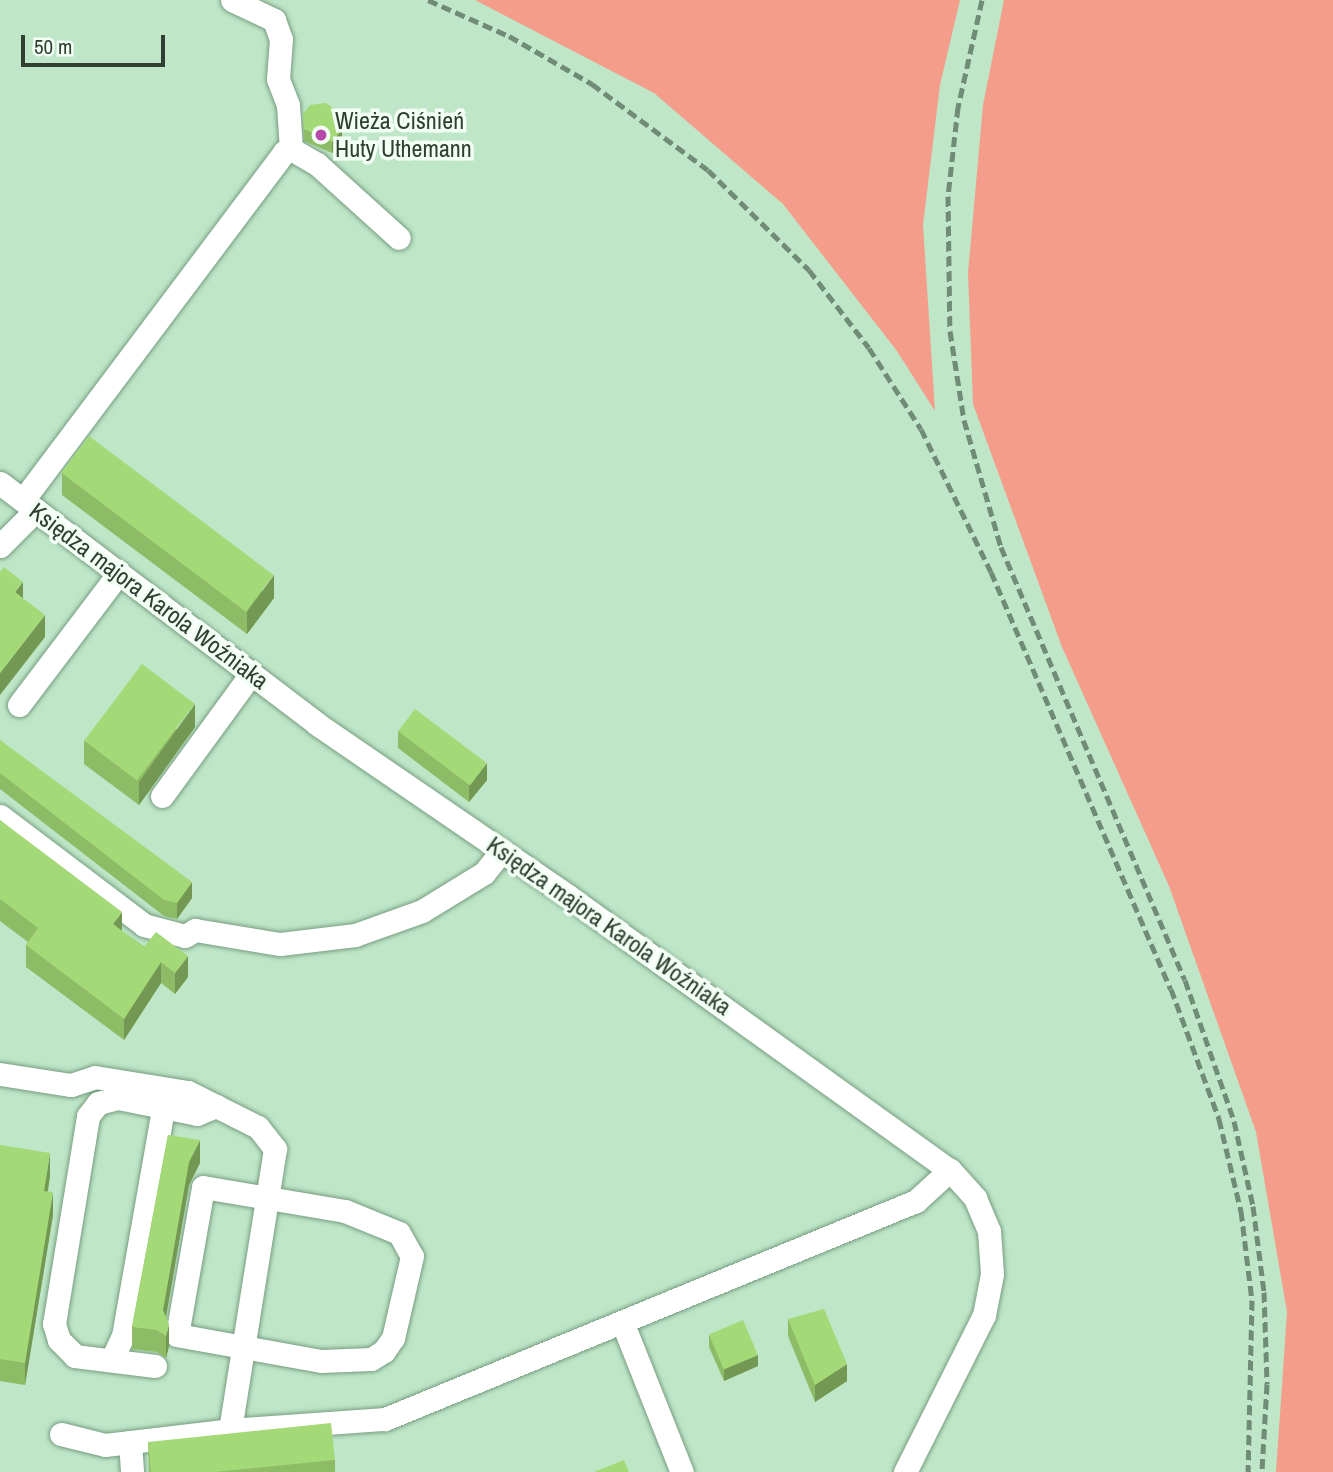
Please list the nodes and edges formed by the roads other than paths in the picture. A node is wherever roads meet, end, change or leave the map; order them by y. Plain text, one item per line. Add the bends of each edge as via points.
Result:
1 (232, 0) edge
2 (291, 149) junction
3 (399, 238) dead end
4 (0, 483) edge
5 (29, 505) junction
6 (0, 546) edge
7 (119, 573) junction
8 (251, 674) junction
9 (19, 705) dead end
10 (162, 796) dead end
11 (0, 816) edge
12 (502, 850) junction
13 (0, 1074) edge
14 (216, 1106) junction
15 (163, 1108) junction
16 (950, 1170) junction
17 (268, 1197) junction
18 (623, 1324) junction
19 (241, 1347) junction
20 (113, 1357) junction
21 (155, 1366) dead end
22 (230, 1430) junction
23 (61, 1434) dead end
24 (130, 1442) junction
25 (132, 1472) edge
26 (681, 1472) edge
27 (905, 1472) edge

1 - 2 street via 274,20 281,38 278,79 288,104
2 - 3 street via 317,164
2 - 5 street via 284,152
4 - 5 street, Księdza majora Karola Woźniaka
5 - 6 street
5 - 7 street, Księdza majora Karola Woźniaka
7 - 8 street, Księdza majora Karola Woźniaka
7 - 9 street
8 - 10 street
8 - 12 street, Księdza majora Karola Woźniaka
11 - 12 street via 144,925 185,936 195,930 280,944 355,935 422,911 484,873
12 - 16 street, Księdza majora Karola Woźniaka
13 - 14 street via 71,1085 95,1076 188,1092
14 - 15 street via 197,1114
14 - 17 street via 258,1126 275,1149
15 - 20 street via 123,1336
15 - 20 street via 118,1098 98,1103 88,1116 54,1324 59,1340 75,1356
16 - 18 street via 916,1201
16 - 27 street, Księdza majora Karola Woźniaka via 975,1198 989,1231 992,1274 984,1315
17 - 19 street
17 - 19 street via 203,1187 177,1335
17 - 19 street via 345,1212 399,1233 412,1256 393,1338 370,1359 321,1362
18 - 22 street via 385,1419
18 - 26 street
19 - 22 street
20 - 21 street
22 - 24 street
23 - 24 street via 105,1445
24 - 25 street

